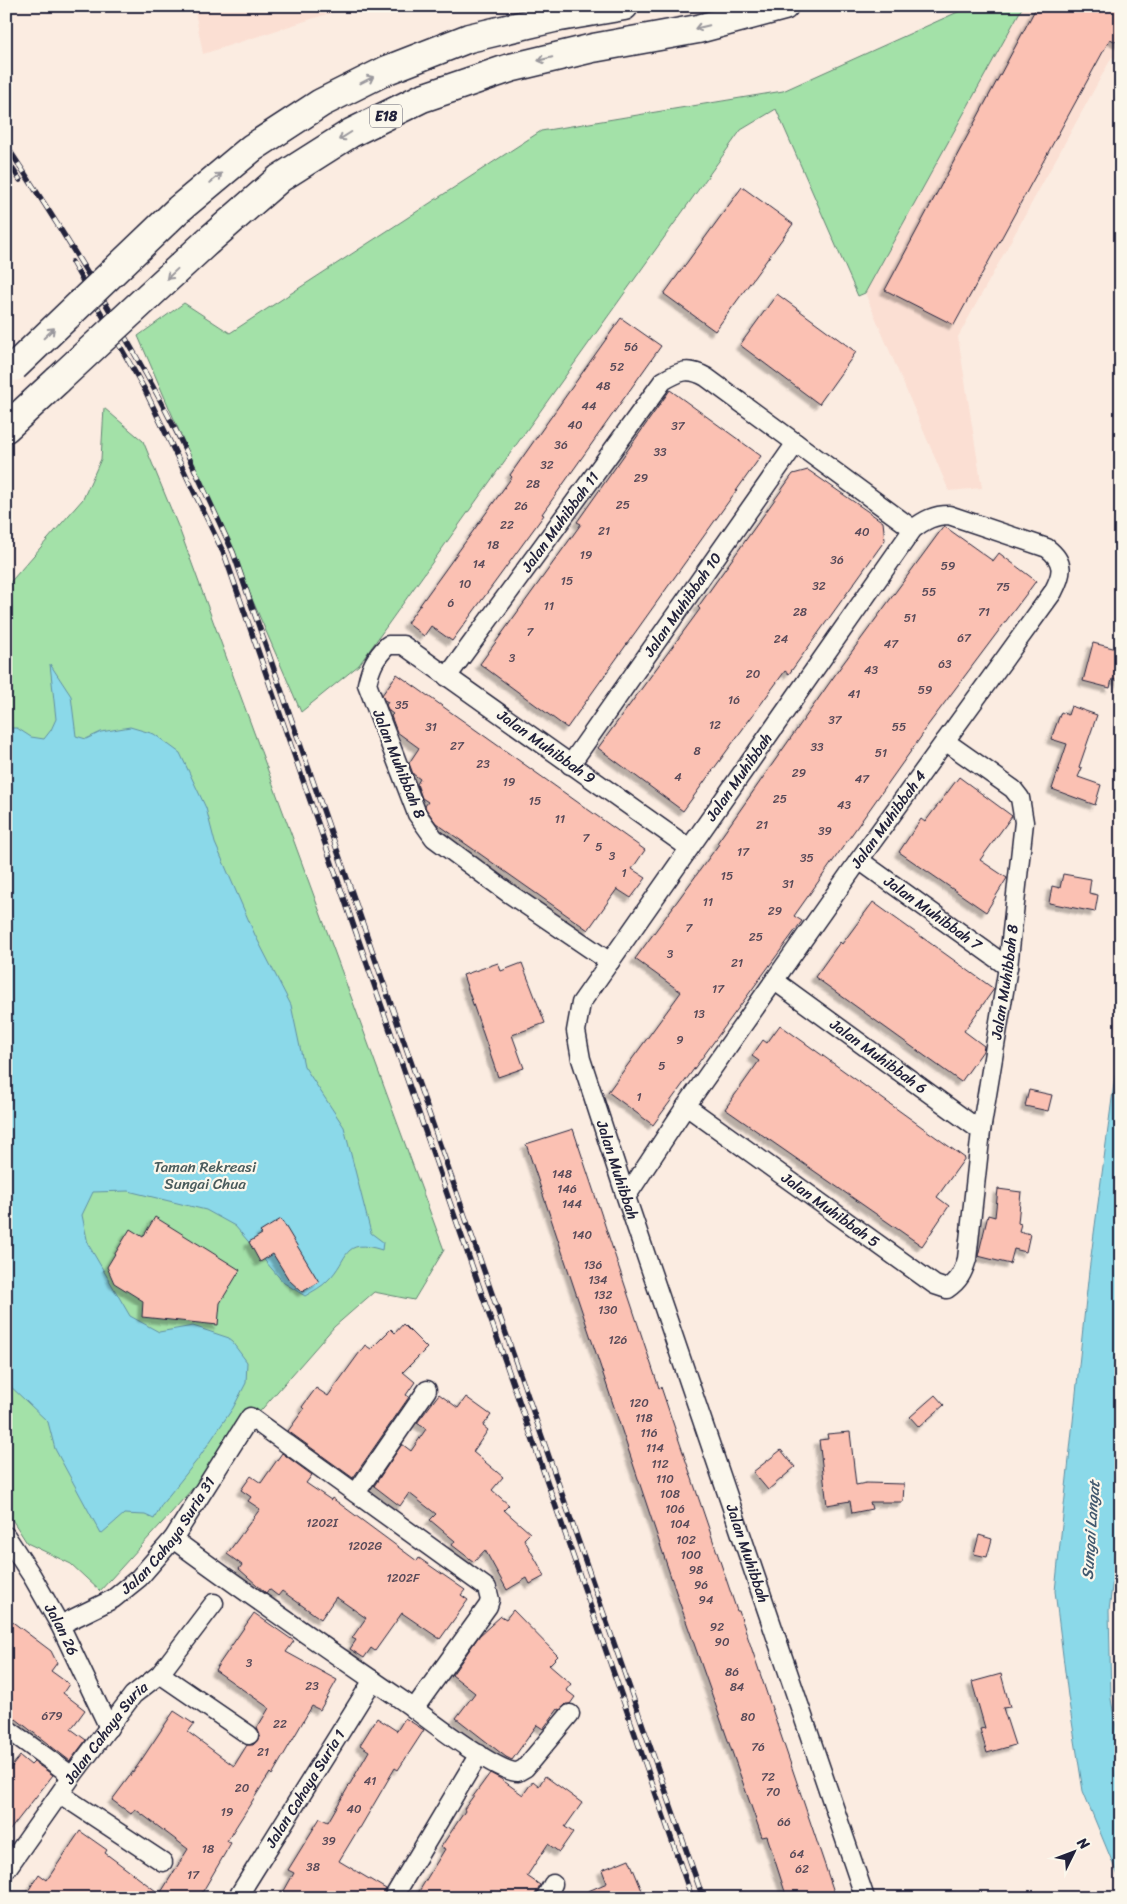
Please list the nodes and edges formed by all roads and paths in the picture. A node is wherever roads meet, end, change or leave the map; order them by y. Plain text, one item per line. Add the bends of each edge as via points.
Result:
1 (624, 6) edge
2 (784, 6) edge
3 (10, 370) edge
4 (50, 387) junction
5 (6, 428) edge
6 (796, 444) junction
7 (6, 446) edge
8 (920, 524) junction
9 (403, 645) joint
10 (448, 677) junction
11 (945, 741) junction
12 (570, 764) junction
13 (689, 848) junction
14 (859, 860) junction
15 (610, 962) junction
16 (1008, 967) junction
17 (775, 981) junction
18 (686, 1106) junction
19 (981, 1131) junction
20 (626, 1197) junction
21 (967, 1259) joint
22 (427, 1390) dead end
23 (356, 1493) junction
24 (6, 1536) edge
25 (173, 1539) junction
26 (214, 1603) dead end
27 (60, 1625) junction
28 (160, 1674) junction
29 (373, 1680) junction
30 (414, 1709) junction
31 (570, 1714) dead end
32 (6, 1728) edge
33 (109, 1728) junction
34 (249, 1735) dead end
35 (479, 1754) junction
36 (72, 1776) junction
37 (60, 1794) junction
38 (164, 1862) dead end
39 (6, 1870) edge
40 (237, 1898) edge
41 (393, 1898) edge
42 (865, 1898) edge

3 -> 1 highway, bridge via 179,209 252,148 321,103 387,70 469,38
2 -> 4 highway, E18, bridge via 510,68 422,98 351,133 280,178 208,240
4 - 5 highway, E18
4 - 7 highway
6 - 8 street
6 - 10 street, Jalan Muhibbah 11 via 695,371 678,372 663,381
6 - 12 street, Jalan Muhibbah 10
8 - 11 street, Jalan Muhibbah 4 via 938,515 949,515 1047,548 1061,567 1060,580 1053,592
8 - 13 street, Jalan Muhibbah
9 - 10 street, Jalan Muhibbah 9
9 - 15 street, Jalan Muhibbah 8 via 388,646 378,656 370,668 367,684 417,814 434,838
10 - 12 street, Jalan Muhibbah 9
11 - 14 street, Jalan Muhibbah 4
11 - 16 street, Jalan Muhibbah 8 via 1013,789 1020,798 1024,822
12 - 13 street, Jalan Muhibbah 9
13 - 15 street, Jalan Muhibbah
14 - 16 street, Jalan Muhibbah 7
14 - 17 street, Jalan Muhibbah 4
15 - 20 street, Jalan Muhibbah via 581,1003 576,1032 581,1059
16 - 19 street, Jalan Muhibbah 8
17 - 18 street, Jalan Muhibbah 4
17 - 19 street, Jalan Muhibbah 6
18 - 20 street, Jalan Muhibbah 4
18 - 21 street, Jalan Muhibbah 5 via 935,1285 946,1289 955,1284
19 - 21 street, Jalan Muhibbah 8
20 - 42 street, Jalan Muhibbah
22 - 23 street
23 - 25 street, Jalan Cahaya Suria 31 via 250,1417
23 - 30 street via 483,1584 490,1594 488,1606
24 - 27 street, Jalan 26
25 - 27 street, Jalan Cahaya Suria 31 via 126,1590
25 - 29 street
26 - 28 street, Jalan Cahaya Suria
27 - 33 street, Jalan 26
28 - 33 street, Jalan Cahaya Suria via 133,1695
28 - 34 street
29 - 30 street
29 - 40 street, Jalan Cahaya Suria 1
30 - 35 street
31 - 35 street via 525,1768 518,1772 506,1770
32 - 36 street
33 - 36 street, Jalan Cahaya Suria
35 - 41 street
36 - 37 street, Jalan Cahaya Suria
37 - 38 street
37 - 39 street, Jalan Cahaya Suria

